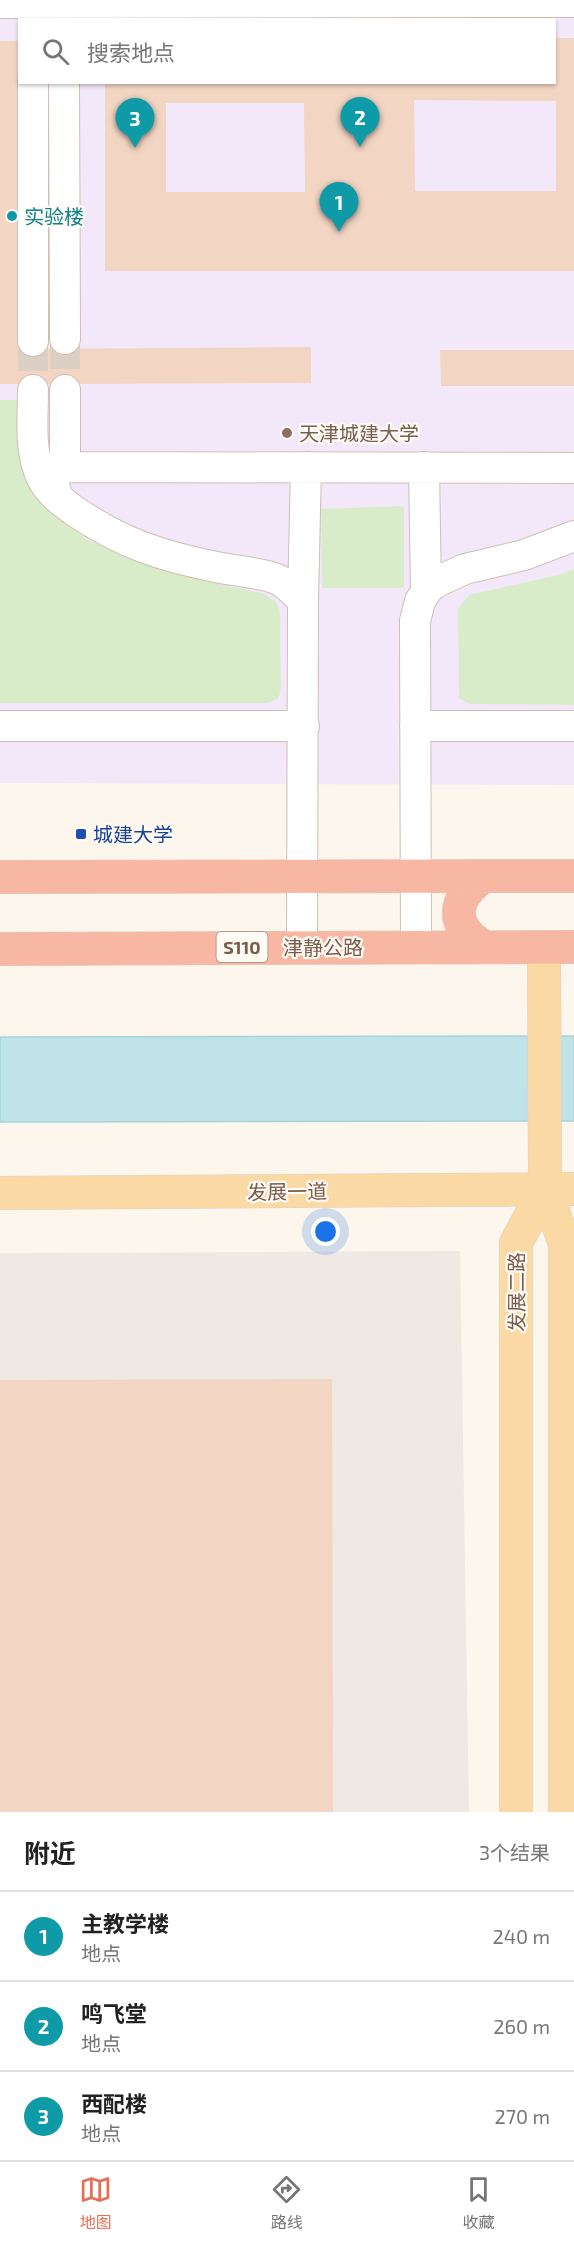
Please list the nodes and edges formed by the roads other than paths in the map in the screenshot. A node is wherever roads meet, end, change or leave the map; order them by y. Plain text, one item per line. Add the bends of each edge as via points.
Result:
1 (177, 1) edge
2 (574, 2) edge
3 (0, 3) edge
4 (33, 11) edge
5 (64, 11) edge
6 (33, 84) edge
7 (64, 84) edge
8 (65, 339) tunnel mouth
9 (33, 341) tunnel mouth
10 (33, 390) tunnel mouth
11 (65, 390) tunnel mouth
12 (65, 467) junction
13 (306, 467) junction
14 (424, 467) junction
15 (574, 468) edge
16 (58, 498) junction
17 (574, 536) edge
18 (426, 592) junction
19 (303, 601) junction
20 (0, 726) edge
21 (304, 726) junction
22 (415, 726) junction
23 (574, 726) edge
24 (417, 876) junction
25 (484, 876) junction
26 (574, 876) edge
27 (0, 877) edge
28 (302, 877) junction
29 (302, 946) junction
30 (484, 947) junction
31 (559, 947) edge
32 (416, 948) junction
33 (0, 949) edge
34 (560, 1189) edge
35 (0, 1193) edge
36 (516, 1812) edge
37 (565, 1812) edge

1 - 2 lane
1 - 5 lane
3 - 4 lane
4 - 5 lane
6 - 9 lane
7 - 8 lane
10 - 16 lane via 36,460 41,476
11 - 12 lane
12 - 13 lane
12 - 16 lane via 54,472
13 - 14 lane
13 - 19 lane
14 - 15 lane
14 - 18 lane
16 - 19 lane via 94,524 154,553 276,578
17 - 18 lane via 524,555 465,569
18 - 22 lane via 415,621
19 - 21 lane
20 - 21 lane
21 - 28 lane
22 - 23 lane
22 - 24 lane
24 - 25 highway
24 - 28 highway
24 - 32 lane
25 - 26 highway
25 - 30 highway via 467,890 458,916 466,932
27 - 28 highway
28 - 29 lane
29 - 32 highway, 津静公路 / S110
29 - 33 highway, 津静公路 / S110
30 - 31 highway, 津静公路 / S110
30 - 32 highway, 津静公路 / S110
31 - 34 main road via 544,1014 544,1126
34 - 35 main road, 发展一道
34 - 36 main road, 发展二路 via 516,1243
34 - 37 main road via 564,1244

